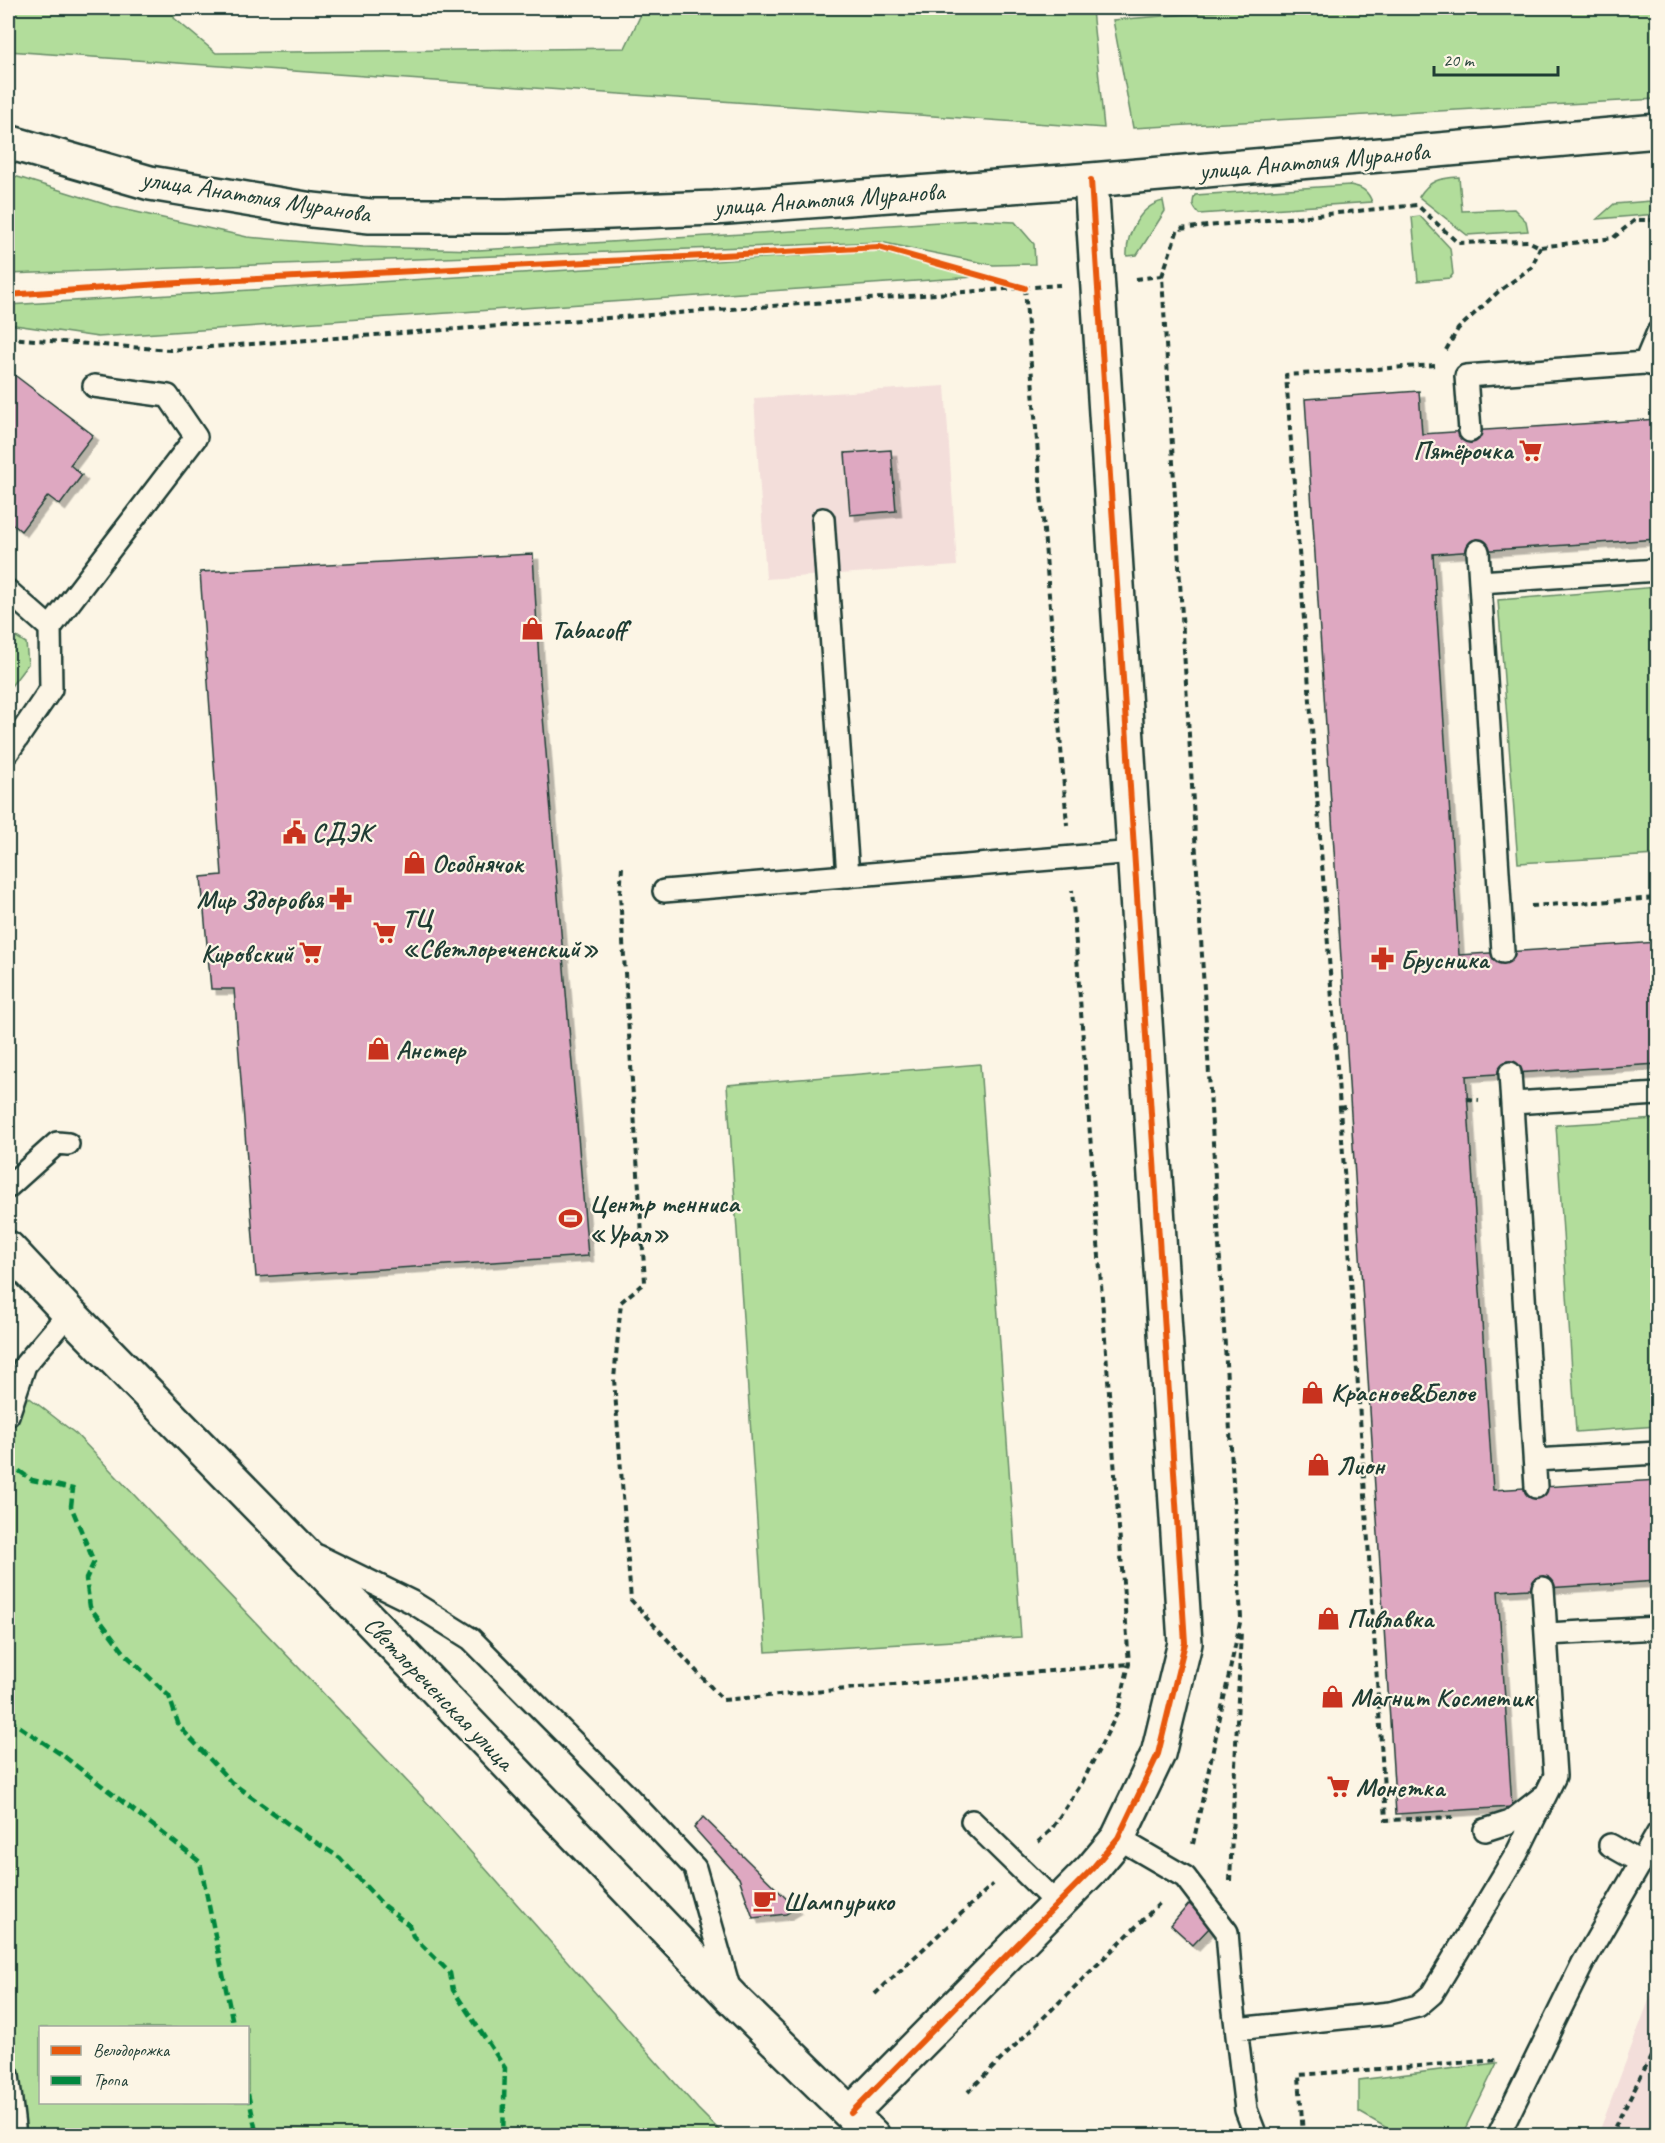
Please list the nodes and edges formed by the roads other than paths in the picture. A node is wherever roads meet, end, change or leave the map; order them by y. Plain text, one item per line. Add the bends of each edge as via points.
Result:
1 (1658, 131) edge
2 (8, 142) edge
3 (1091, 180) junction
4 (1658, 332) edge
5 (1651, 364) edge
6 (94, 386) dead end
7 (1470, 431) dead end
8 (823, 519) dead end
9 (1478, 551) dead end
10 (1658, 570) edge
11 (1480, 582) junction
12 (8, 591) edge
13 (50, 628) junction
14 (8, 752) edge
15 (1134, 852) junction
16 (848, 876) junction
17 (664, 891) dead end
18 (1503, 952) dead end
19 (1510, 1073) dead end
20 (1658, 1094) edge
21 (1512, 1103) junction
22 (68, 1144) dead end
23 (8, 1187) edge
24 (8, 1248) edge
25 (69, 1313) junction
26 (8, 1415) edge
27 (1658, 1453) edge
28 (1535, 1460) junction
29 (1536, 1487) dead end
30 (296, 1545) junction
31 (1543, 1588) dead end
32 (1658, 1628) edge
33 (1547, 1634) junction
34 (1555, 1776) junction
35 (972, 1821) dead end
36 (1485, 1830) dead end
37 (1658, 1833) edge
38 (1118, 1838) junction
39 (1610, 1845) dead end
40 (1640, 1862) junction
41 (1057, 1904) junction
42 (732, 1998) junction
43 (1236, 2029) junction
44 (8, 2076) edge
45 (851, 2113) junction
46 (15, 2136) edge
47 (873, 2136) edge
48 (1256, 2136) edge
49 (1498, 2136) edge

1 - 3 street, улица Анатолия Муранова
2 - 3 street, улица Анатолия Муранова via 150,183 370,216 507,216 703,208
3 - 15 street
4 - 5 lane
5 - 7 lane via 1466,376
6 - 13 lane via 168,396 196,437
8 - 16 lane
9 - 11 lane
10 - 11 lane
11 - 18 lane
12 - 13 lane
13 - 14 lane via 51,689
15 - 16 lane
15 - 38 street via 1185,1643 1158,1754
16 - 17 lane
19 - 21 lane
20 - 21 lane
21 - 28 lane
22 - 23 lane via 57,1143
24 - 25 street, Светлореченская улица
25 - 26 lane via 25,1365
25 - 30 street, Светлореченская улица
27 - 28 lane
28 - 29 lane
30 - 42 street, Светлореченская улица
30 - 42 lane via 412,1602 471,1639 627,1796 695,1868
31 - 33 lane
32 - 33 lane
33 - 34 lane
34 - 36 lane via 1540,1799 1521,1814
34 - 43 lane via 1517,1853 1432,1994 1418,2006 1390,2013
35 - 41 lane
37 - 40 lane
38 - 41 street
38 - 43 lane via 1185,1878 1227,1932
39 - 40 lane
40 - 49 lane via 1583,1963
41 - 45 street
42 - 45 street, Светлореченская улица
43 - 48 lane via 1246,2110
44 - 46 lane
45 - 47 street, Светлореченская улица

